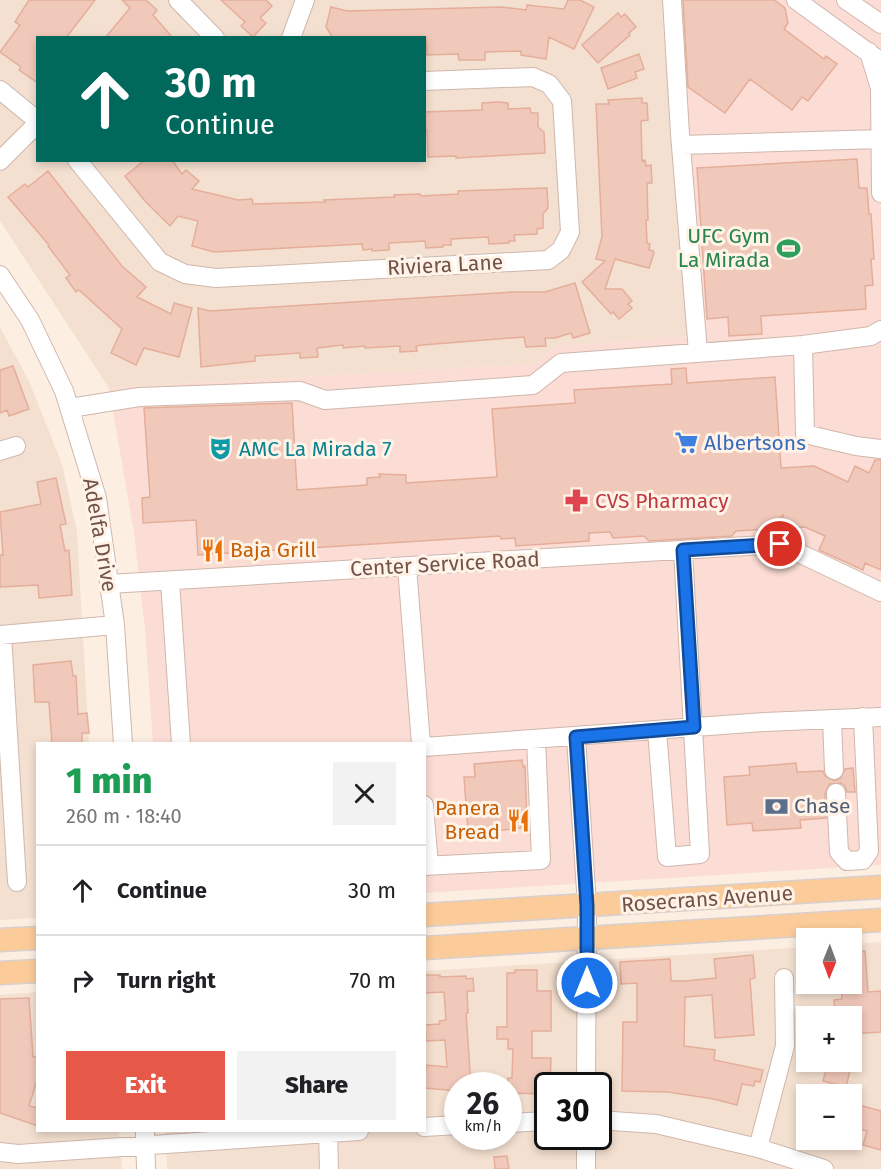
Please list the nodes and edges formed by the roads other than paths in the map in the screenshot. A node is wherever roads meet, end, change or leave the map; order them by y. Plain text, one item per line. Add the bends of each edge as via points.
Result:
1 (178, 0) edge
2 (305, 0) edge
3 (672, 0) edge
4 (796, 0) edge
5 (846, 0) edge
6 (820, 7) edge
7 (881, 24) edge
8 (213, 36) edge
9 (292, 36) edge
10 (875, 57) edge
11 (426, 81) edge
12 (3, 99) edge
13 (36, 121) edge
14 (36, 124) edge
15 (880, 139) edge
16 (681, 145) junction
17 (0, 161) edge
18 (79, 162) edge
19 (881, 193) edge
20 (0, 275) edge
21 (881, 330) edge
22 (803, 345) junction
23 (698, 352) junction
24 (70, 408) junction
25 (881, 449) edge
26 (683, 550) junction
27 (407, 567) junction
28 (171, 581) junction
29 (109, 585) junction
30 (881, 592) edge
31 (115, 625) junction
32 (1, 635) edge
33 (872, 717) edge
34 (832, 719) junction
35 (694, 727) junction
36 (657, 730) junction
37 (576, 737) junction
38 (536, 739) junction
39 (123, 742) edge
40 (181, 742) edge
41 (421, 742) edge
42 (426, 747) edge
43 (834, 770) dead end
44 (836, 793) dead end
45 (426, 846) edge
46 (427, 866) edge
47 (17, 882) dead end
48 (881, 887) edge
49 (587, 906) junction
50 (426, 915) edge
51 (881, 920) edge
52 (36, 938) edge
53 (587, 939) junction
54 (0, 940) edge
55 (426, 948) edge
56 (36, 971) edge
57 (0, 973) edge
58 (784, 978) dead end
59 (586, 1072) edge
60 (612, 1121) edge
61 (444, 1126) edge
62 (426, 1127) edge
63 (344, 1132) edge
64 (328, 1133) junction
65 (145, 1138) edge
66 (758, 1148) junction
67 (586, 1150) edge
68 (0, 1152) edge
69 (146, 1169) edge
70 (329, 1169) edge
71 (586, 1169) edge
72 (824, 1169) edge

1 - 8 street
2 - 9 street
3 - 16 street
4 - 6 street
5 - 7 street
6 - 10 street
10 - 15 street via 880,88
11 - 18 street, Riviera Lane via 533,76 549,84 562,101 570,232 561,250 548,260 216,278 185,274 160,262
12 - 13 street
14 - 17 street
15 - 16 street
15 - 19 street
16 - 23 street
20 - 24 street, Adelfa Drive via 30,320
21 - 22 street via 871,336
22 - 23 street
22 - 25 street via 805,434
23 - 24 street via 561,363 533,385 325,400 300,391 139,397
24 - 29 street, Adelfa Drive via 97,498
26 - 27 street, Center Service Road
26 - 30 street, Center Service Road via 780,544
26 - 35 street
27 - 28 street, Center Service Road
27 - 41 street
28 - 29 street, Center Service Road
28 - 40 street
29 - 31 street, Adelfa Drive
31 - 32 street
31 - 39 street, Adelfa Drive
32 - 47 street
33 - 34 street
33 - 44 street via 869,851 863,860 847,861 839,852
34 - 35 street
34 - 43 street
35 - 36 street
35 - 36 street via 700,855 667,857
36 - 37 street
37 - 38 street
37 - 49 street
38 - 42 street
38 - 46 street via 541,860
45 - 46 street
48 - 49 main road, Rosecrans Avenue
49 - 50 main road, Rosecrans Avenue
49 - 53 street
51 - 53 main road, Rosecrans Avenue
52 - 54 main road
53 - 55 main road, Rosecrans Avenue
53 - 59 street
56 - 57 main road
58 - 66 street via 784,1046
60 - 66 street via 656,1124
61 - 62 street
63 - 64 street
64 - 65 street
64 - 70 street
65 - 68 street via 18,1154
65 - 69 street
66 - 72 street
67 - 71 street

